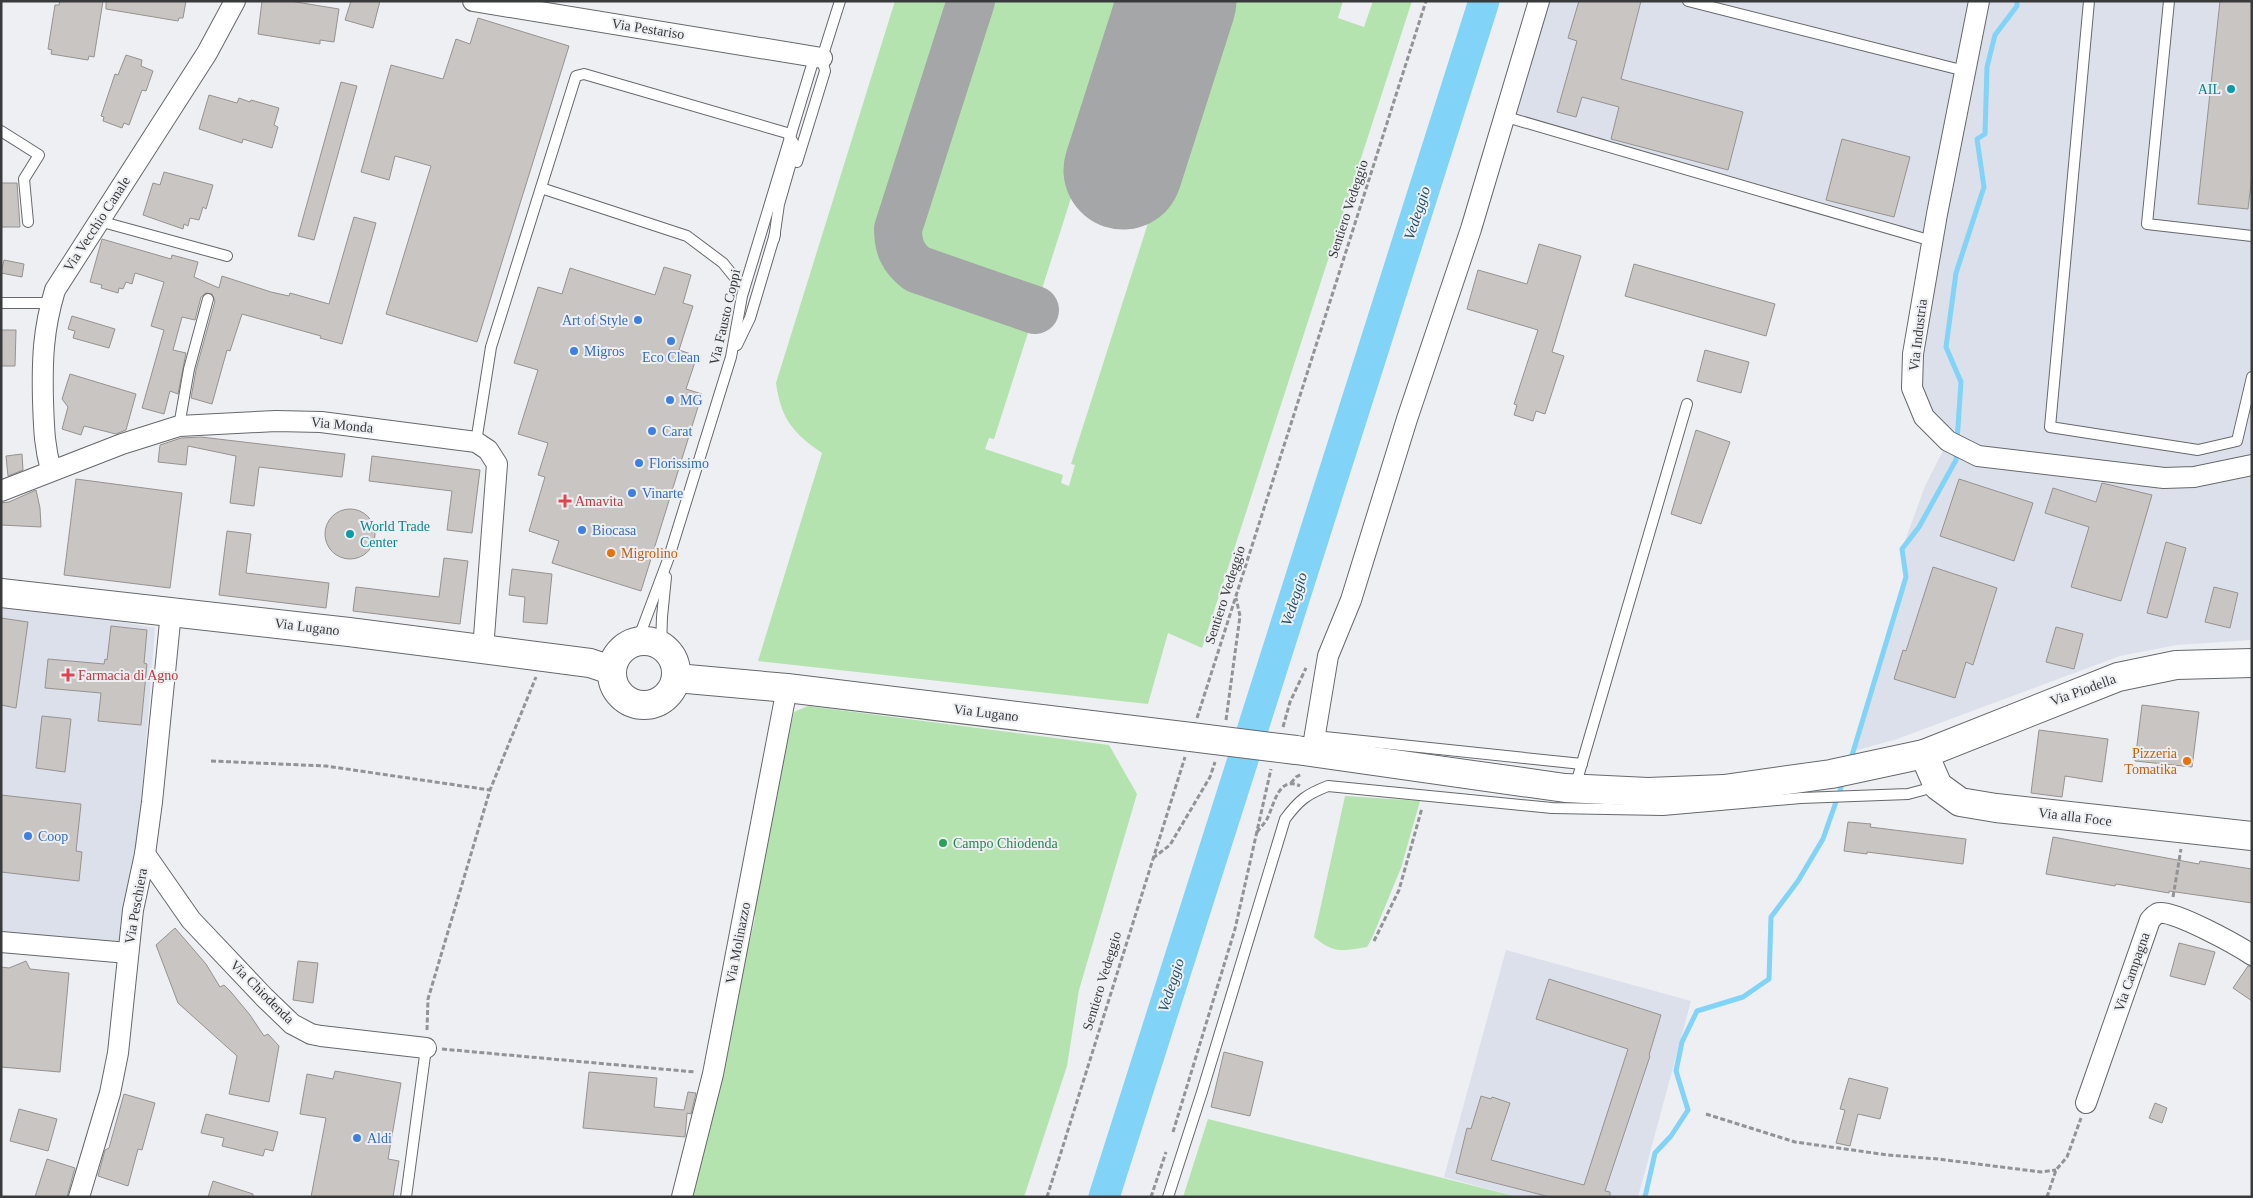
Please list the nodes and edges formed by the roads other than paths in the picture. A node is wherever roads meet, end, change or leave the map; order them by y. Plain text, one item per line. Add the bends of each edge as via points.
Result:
1 (235, 1) edge
2 (473, 1) edge
3 (840, 1) edge
4 (1539, 1) edge
5 (1688, 1) edge
6 (1979, 1) edge
7 (2089, 1) edge
8 (2169, 1) edge
9 (819, 56) junction
10 (1965, 71) junction
11 (1503, 116) junction
12 (1, 131) edge
13 (790, 137) junction
14 (541, 188) junction
15 (99, 221) junction
16 (28, 222) dead end
17 (2252, 236) edge
18 (774, 239) junction
19 (1932, 241) junction
20 (227, 256) dead end
21 (744, 289) junction
22 (208, 298) dead end
23 (1, 303) edge
24 (51, 303) junction
25 (731, 357) junction
26 (2252, 377) edge
27 (1687, 404) dead end
28 (179, 426) junction
29 (476, 442) junction
30 (2252, 465) edge
31 (51, 470) junction
32 (1, 491) edge
33 (669, 557) junction
34 (1, 593) edge
35 (171, 612) junction
36 (631, 644) junction
37 (661, 646) junction
38 (483, 650) junction
39 (2252, 663) edge
40 (611, 670) junction
41 (676, 678) junction
42 (787, 688) junction
43 (1301, 742) junction
44 (1924, 754) junction
45 (1578, 776) junction
46 (1828, 785) junction
47 (1938, 786) junction
48 (2252, 836) edge
49 (145, 854) junction
50 (1, 942) edge
51 (128, 953) junction
52 (2252, 955) edge
53 (426, 1048) joint
54 (2086, 1103) road end
55 (79, 1197) edge
56 (406, 1197) edge
57 (682, 1197) edge
58 (1168, 1197) edge

1 - 15 street, Via Vecchio Canale via 207,53
2 - 9 street, Via Pestariso
3 - 9 lane, Via Fausto Coppi
4 - 11 street
5 - 10 lane
6 - 10 street, Via Industria
7 - 26 lane via 2050,427 2198,450 2237,442
8 - 17 lane via 2147,224
9 - 13 lane, Via Fausto Coppi
9 - 18 lane via 825,71
10 - 19 street, Via Industria
11 - 19 lane
11 - 43 street via 1471,229 1351,600 1328,656
12 - 16 lane via 38,155 24,179
13 - 14 lane via 781,130 582,74 573,81
13 - 18 lane via 794,152 778,204
13 - 21 lane, Via Fausto Coppi
14 - 21 lane via 682,234 723,263
14 - 29 lane via 491,347
15 - 20 lane
15 - 24 street, Via Vecchio Canale via 55,290
18 - 25 lane via 750,318
19 - 30 street, Via Industria via 1913,354 1912,388 1924,417 1948,441 1978,456 2164,478 2194,477
21 - 25 lane, Via Fausto Coppi
22 - 28 lane via 189,369
23 - 24 lane
24 - 31 street, Via Vecchio Canale via 42,354 44,447
25 - 33 lane, Via Fausto Coppi
27 - 45 lane
28 - 29 street, Via Monda via 276,420 321,422
28 - 31 street, Via Monda
29 - 38 street via 488,450 497,464
31 - 32 street, Via Monda
33 - 36 lane, Via Fausto Coppi via 642,629
33 - 37 lane, Via Fausto Coppi
34 - 35 main road, Via Lugano
35 - 38 main road, Via Lugano
35 - 49 street, Via Peschiera
36 - 37 main road via 641,641
36 - 40 main road via 614,659
37 - 41 main road via 673,660
38 - 40 main road, Via Lugano via 590,663
39 - 44 main road, Via Piodella via 2176,665 2118,677
40 - 41 main road via 616,691 634,705 656,704 666,698
41 - 42 main road, Via Lugano
42 - 43 main road, Via Lugano, bridge via 1191,737
42 - 57 street, Via Molinazzo via 713,1074
43 - 45 main road, Via Lugano
44 - 46 main road, Via Piodella via 1859,768
44 - 47 main road
45 - 46 main road, Via Piodella via 1648,792
46 - 47 lane via 1850,796 1908,794
46 - 58 lane via 1664,810 1552,808 1328,786 1309,793 1285,819
47 - 48 main road, Via alla Foce via 1960,802
49 - 51 street, Via Peschiera
49 - 53 street, Via Chiodenda via 191,920 292,1024 321,1036
50 - 51 street
51 - 55 street, Via Peschiera via 112,1085
52 - 54 street, Via Campagna via 2218,935 2170,915 2159,913 2150,920
53 - 56 lane

